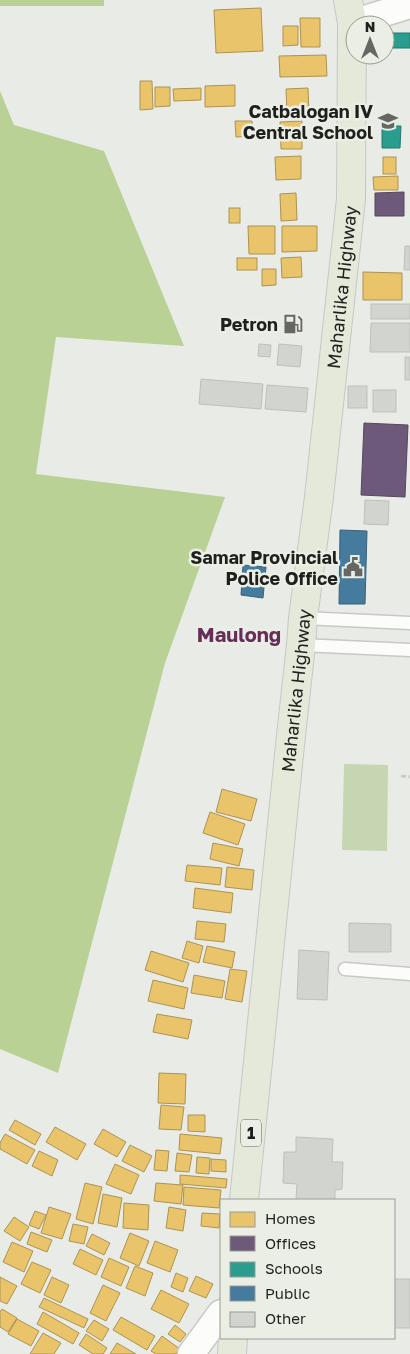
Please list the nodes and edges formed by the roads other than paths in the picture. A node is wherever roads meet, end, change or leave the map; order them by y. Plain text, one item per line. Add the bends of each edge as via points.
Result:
1 (410, 6) edge
2 (350, 12) edge
3 (303, 618) junction
4 (410, 623) edge
5 (301, 645) junction
6 (410, 650) edge
7 (346, 969) dead end
8 (410, 974) edge
9 (244, 1199) edge
10 (220, 1314) edge
11 (233, 1339) edge
12 (191, 1354) edge
13 (232, 1354) edge

1 - 2 street
2 - 3 highway, Maharlika Highway / 1 via 351,199
3 - 4 lane
3 - 5 highway, Maharlika Highway / 1
5 - 6 lane
5 - 9 highway, Maharlika Highway / 1
7 - 8 lane
10 - 12 street
11 - 13 highway

